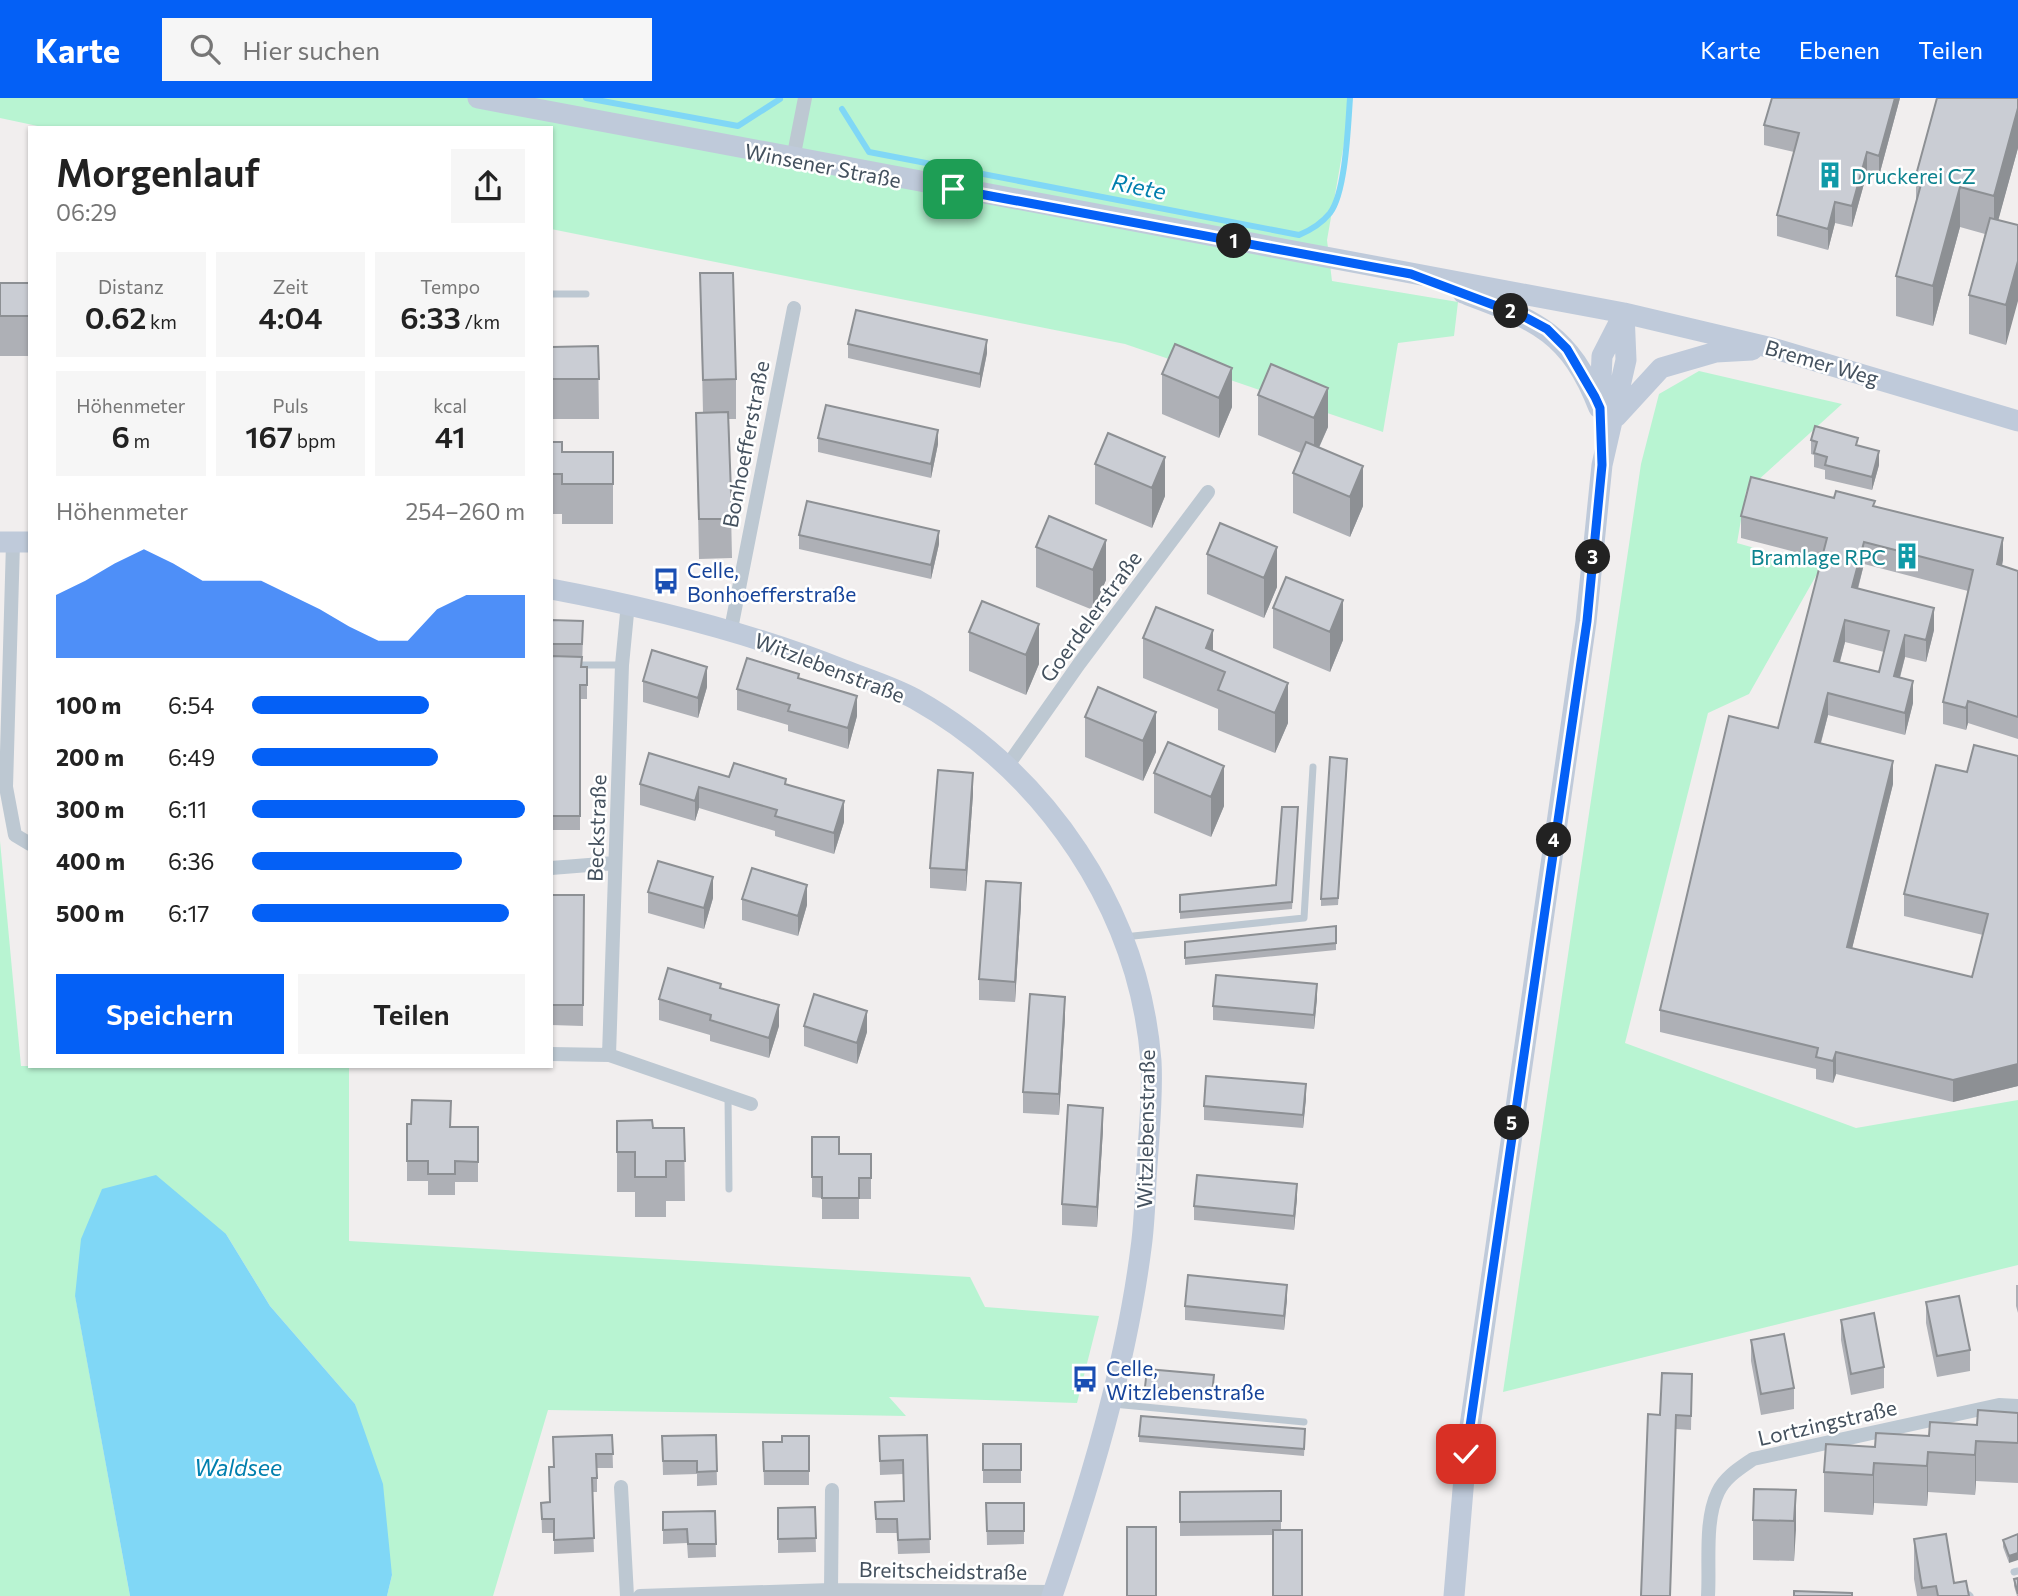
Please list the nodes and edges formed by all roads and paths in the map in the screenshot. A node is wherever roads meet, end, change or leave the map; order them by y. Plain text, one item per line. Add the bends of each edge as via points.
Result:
1 (478, 98) edge
2 (805, 98) edge
3 (793, 159) junction
4 (1411, 274) junction
5 (553, 294) edge
6 (586, 294) dead end
7 (794, 307) dead end
8 (1623, 313) junction
9 (1772, 348) junction
10 (1606, 415) junction
11 (2018, 421) edge
12 (1208, 492) dead end
13 (14, 542) edge
14 (553, 589) edge
15 (628, 603) junction
16 (731, 629) junction
17 (563, 664) edge
18 (622, 665) junction
19 (1008, 765) junction
20 (1312, 767) dead end
21 (28, 843) edge
22 (614, 863) junction
23 (553, 868) edge
24 (1123, 937) junction
25 (553, 1054) edge
26 (609, 1055) junction
27 (728, 1096) junction
28 (751, 1104) dead end
29 (729, 1189) dead end
30 (1110, 1404) junction
31 (2018, 1406) edge
32 (1304, 1422) dead end
33 (621, 1487) dead end
34 (832, 1490) dead end
35 (831, 1590) junction
36 (1053, 1594) edge
37 (627, 1596) edge
38 (640, 1596) edge
39 (1454, 1596) edge
40 (1708, 1596) edge

1 - 3 main road, Winsener Straße
2 - 3 street
3 - 4 main road, Winsener Straße
4 - 8 main road, Winsener Straße
4 - 10 main road via 1547,329 1567,349
5 - 6 lane
7 - 16 street, Bonhoefferstraße
8 - 9 main road, Bremer Weg
8 - 10 main road via 1626,360
9 - 10 main road via 1716,352 1661,369
9 - 11 main road, Bremer Weg
10 - 39 main road via 1587,621 1466,1454
12 - 19 street, Goerdelerstraße
13 - 21 street via 6,787 15,835
14 - 15 main road, Witzlebenstraße
15 - 16 main road, Witzlebenstraße
15 - 18 street, Beckstraße
16 - 19 main road, Witzlebenstraße via 912,697
17 - 18 lane
18 - 22 street, Beckstraße
19 - 24 main road, Witzlebenstraße via 1069,838 1091,871
20 - 24 lane via 1304,918
22 - 23 street
22 - 26 street, Beckstraße
24 - 30 main road, Witzlebenstraße via 1136,976 1151,1062 1142,1244
25 - 26 street
26 - 27 street
27 - 28 street
27 - 29 lane
30 - 32 lane
30 - 36 main road, Witzlebenstraße
31 - 40 street, Lortzingstraße via 1999,1405 1754,1460 1732,1474 1718,1493
33 - 37 street
34 - 35 street, Breitscheidstraße
35 - 36 street, Breitscheidstraße
35 - 38 street, Breitscheidstraße

